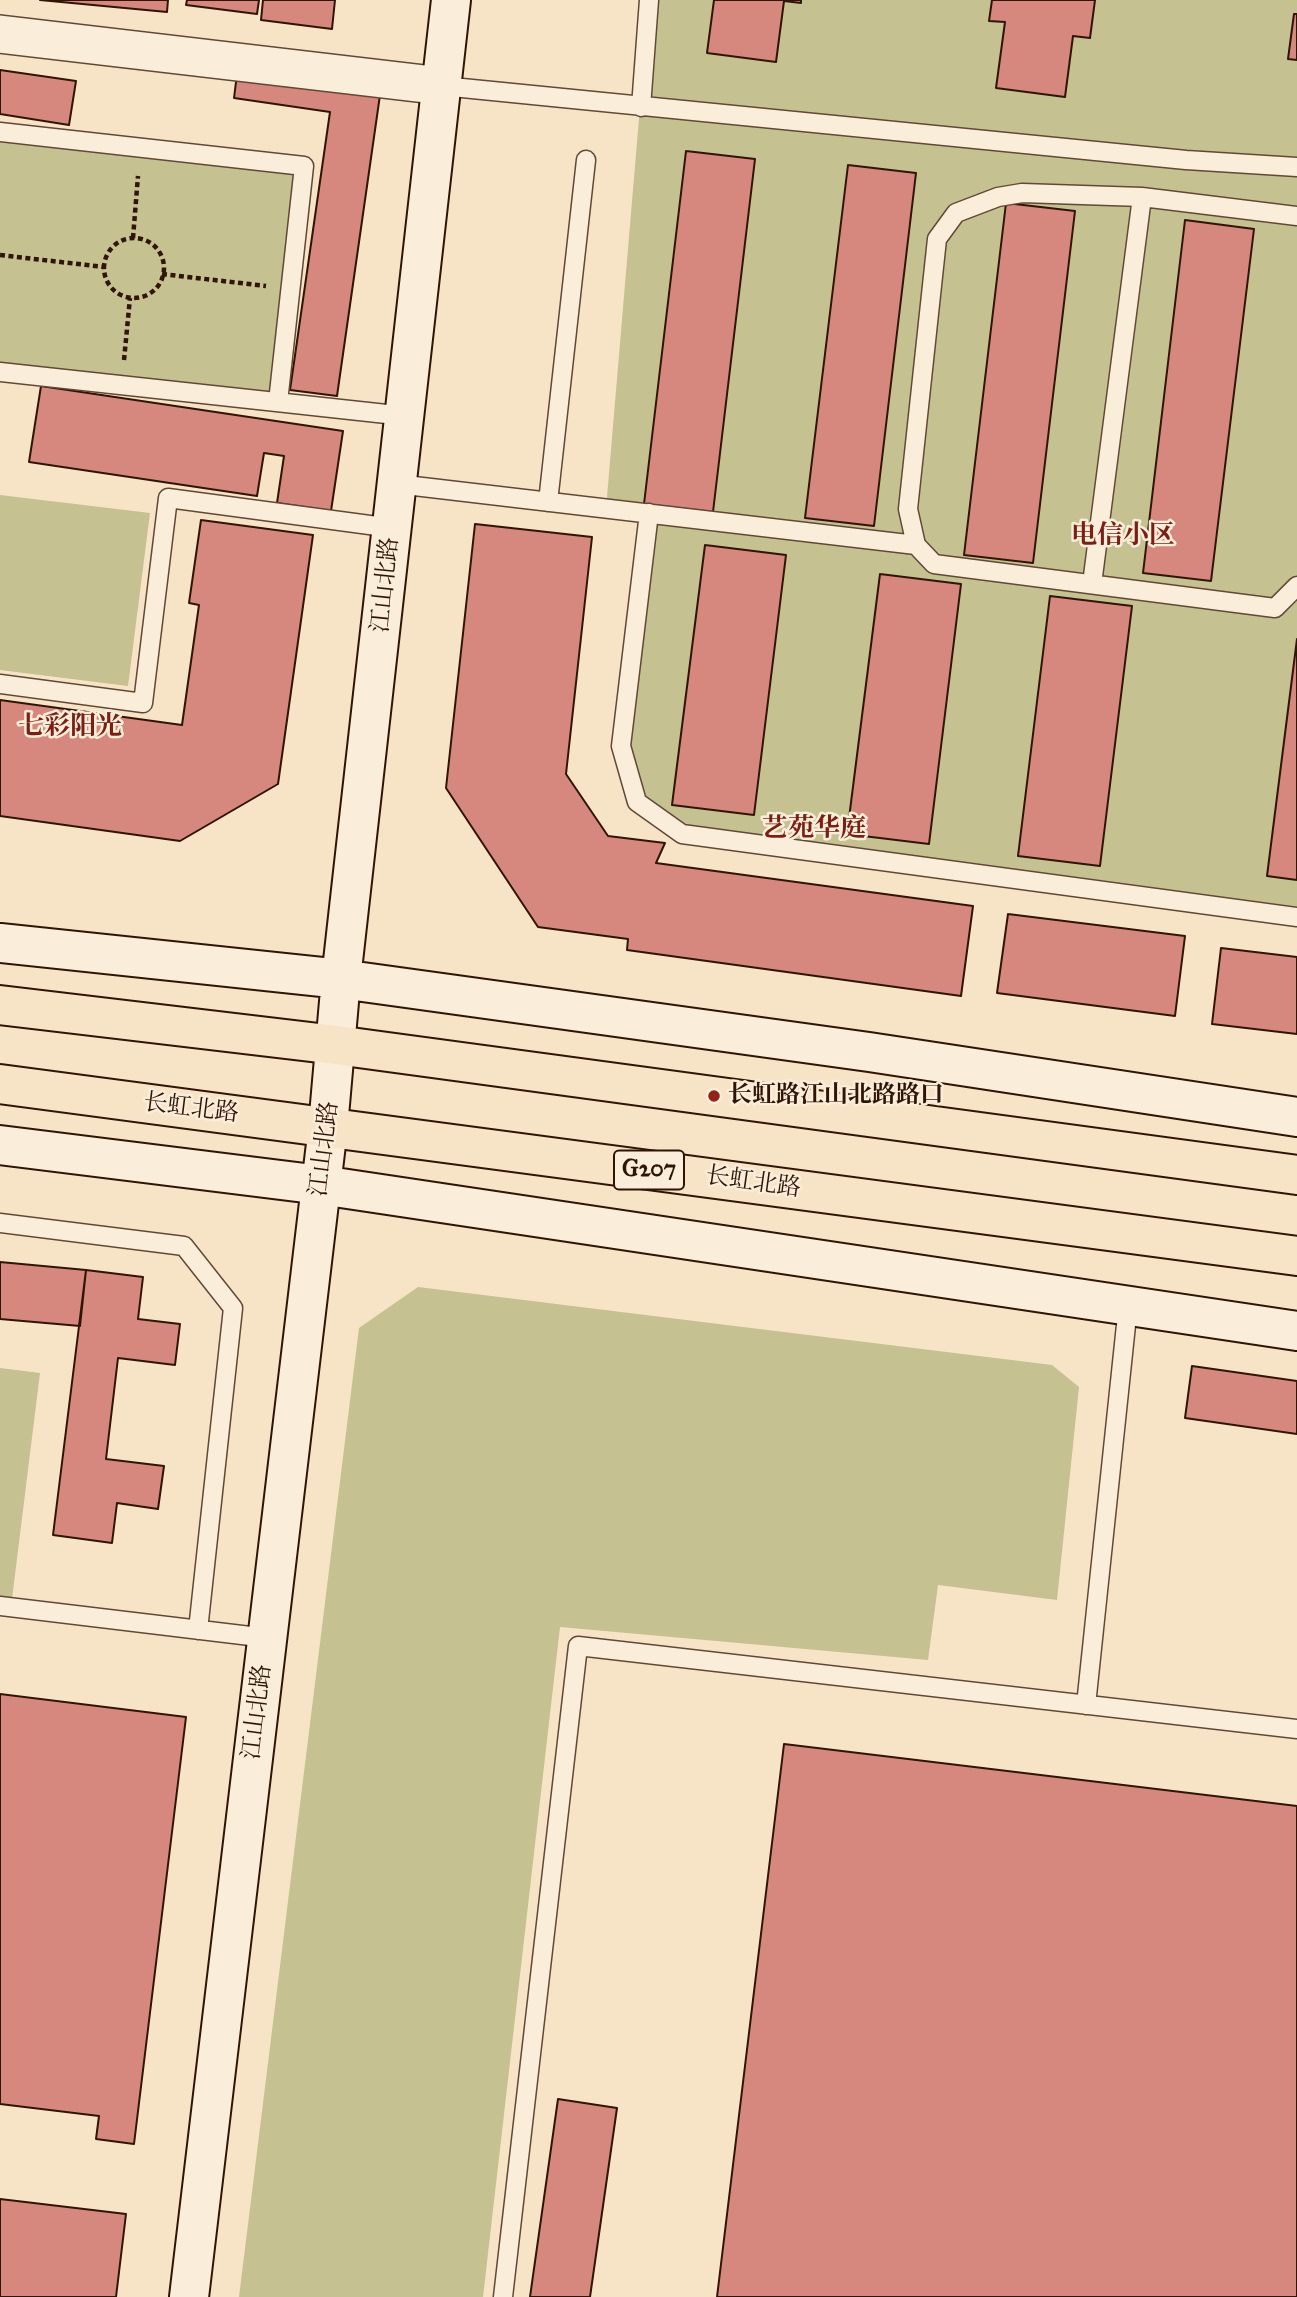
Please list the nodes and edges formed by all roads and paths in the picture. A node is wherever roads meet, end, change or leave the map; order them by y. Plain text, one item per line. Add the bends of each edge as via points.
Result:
1 (451, 0) edge
2 (649, 0) edge
3 (0, 34) edge
4 (442, 86) junction
5 (641, 107) junction
6 (0, 132) edge
7 (141, 148) junction
8 (586, 160) dead end
9 (1297, 167) edge
10 (1142, 197) junction
11 (1297, 216) edge
12 (133, 238) junction
13 (0, 255) edge
14 (104, 267) junction
15 (162, 274) junction
16 (290, 289) junction
17 (130, 298) junction
18 (0, 372) edge
19 (121, 385) junction
20 (278, 402) junction
21 (405, 416) junction
22 (397, 484) junction
23 (548, 502) junction
24 (649, 513) junction
25 (392, 528) junction
26 (916, 545) junction
27 (1092, 584) junction
28 (1297, 586) edge
29 (0, 684) edge
30 (1297, 917) edge
31 (0, 943) edge
32 (341, 979) junction
33 (0, 1005) edge
34 (336, 1045) junction
35 (0, 1084) edge
36 (1297, 1117) edge
37 (328, 1127) junction
38 (0, 1145) edge
39 (1297, 1175) edge
40 (321, 1185) junction
41 (0, 1223) edge
42 (1297, 1256) edge
43 (1128, 1306) junction
44 (1297, 1331) edge
45 (0, 1606) edge
46 (198, 1630) junction
47 (267, 1638) junction
48 (1086, 1704) junction
49 (1297, 1729) edge
50 (189, 2297) edge
51 (503, 2297) edge

1 - 4 street, 江山北路
2 - 5 lane
3 - 4 street
4 - 5 lane
4 - 21 street, 江山北路
5 - 9 lane
6 - 7 lane
7 - 12 path
7 - 16 lane via 304,166
8 - 23 lane
10 - 11 lane
10 - 26 lane via 1022,193 998,197 956,213 937,239 908,509
10 - 27 lane
12 - 14 path via 114,245
12 - 15 path via 158,251
13 - 14 path
14 - 17 path via 112,289
15 - 16 path
15 - 17 path via 156,288
16 - 20 lane
17 - 19 path
18 - 19 lane
19 - 20 lane
20 - 21 lane
21 - 22 street, 江山北路
22 - 23 lane
22 - 25 street, 江山北路
23 - 24 lane
24 - 26 lane
24 - 30 lane via 621,746 637,802 682,834
25 - 29 lane via 168,498 143,703
25 - 32 street, 江山北路
26 - 27 lane via 934,564
27 - 28 lane via 1275,608
31 - 32 street
32 - 34 street, 江山北路
32 - 36 street
33 - 34 highway
34 - 37 street, 江山北路
34 - 39 highway
35 - 37 highway, 长虹北路 / G207
37 - 40 street, 江山北路
37 - 42 highway, 长虹北路 / G207
38 - 40 street
40 - 43 street
40 - 47 street, 江山北路
41 - 46 lane via 184,1246 233,1308
43 - 44 street
43 - 48 lane
45 - 46 lane
46 - 47 lane
47 - 50 street, 江山北路
48 - 49 lane
48 - 51 lane via 578,1646

